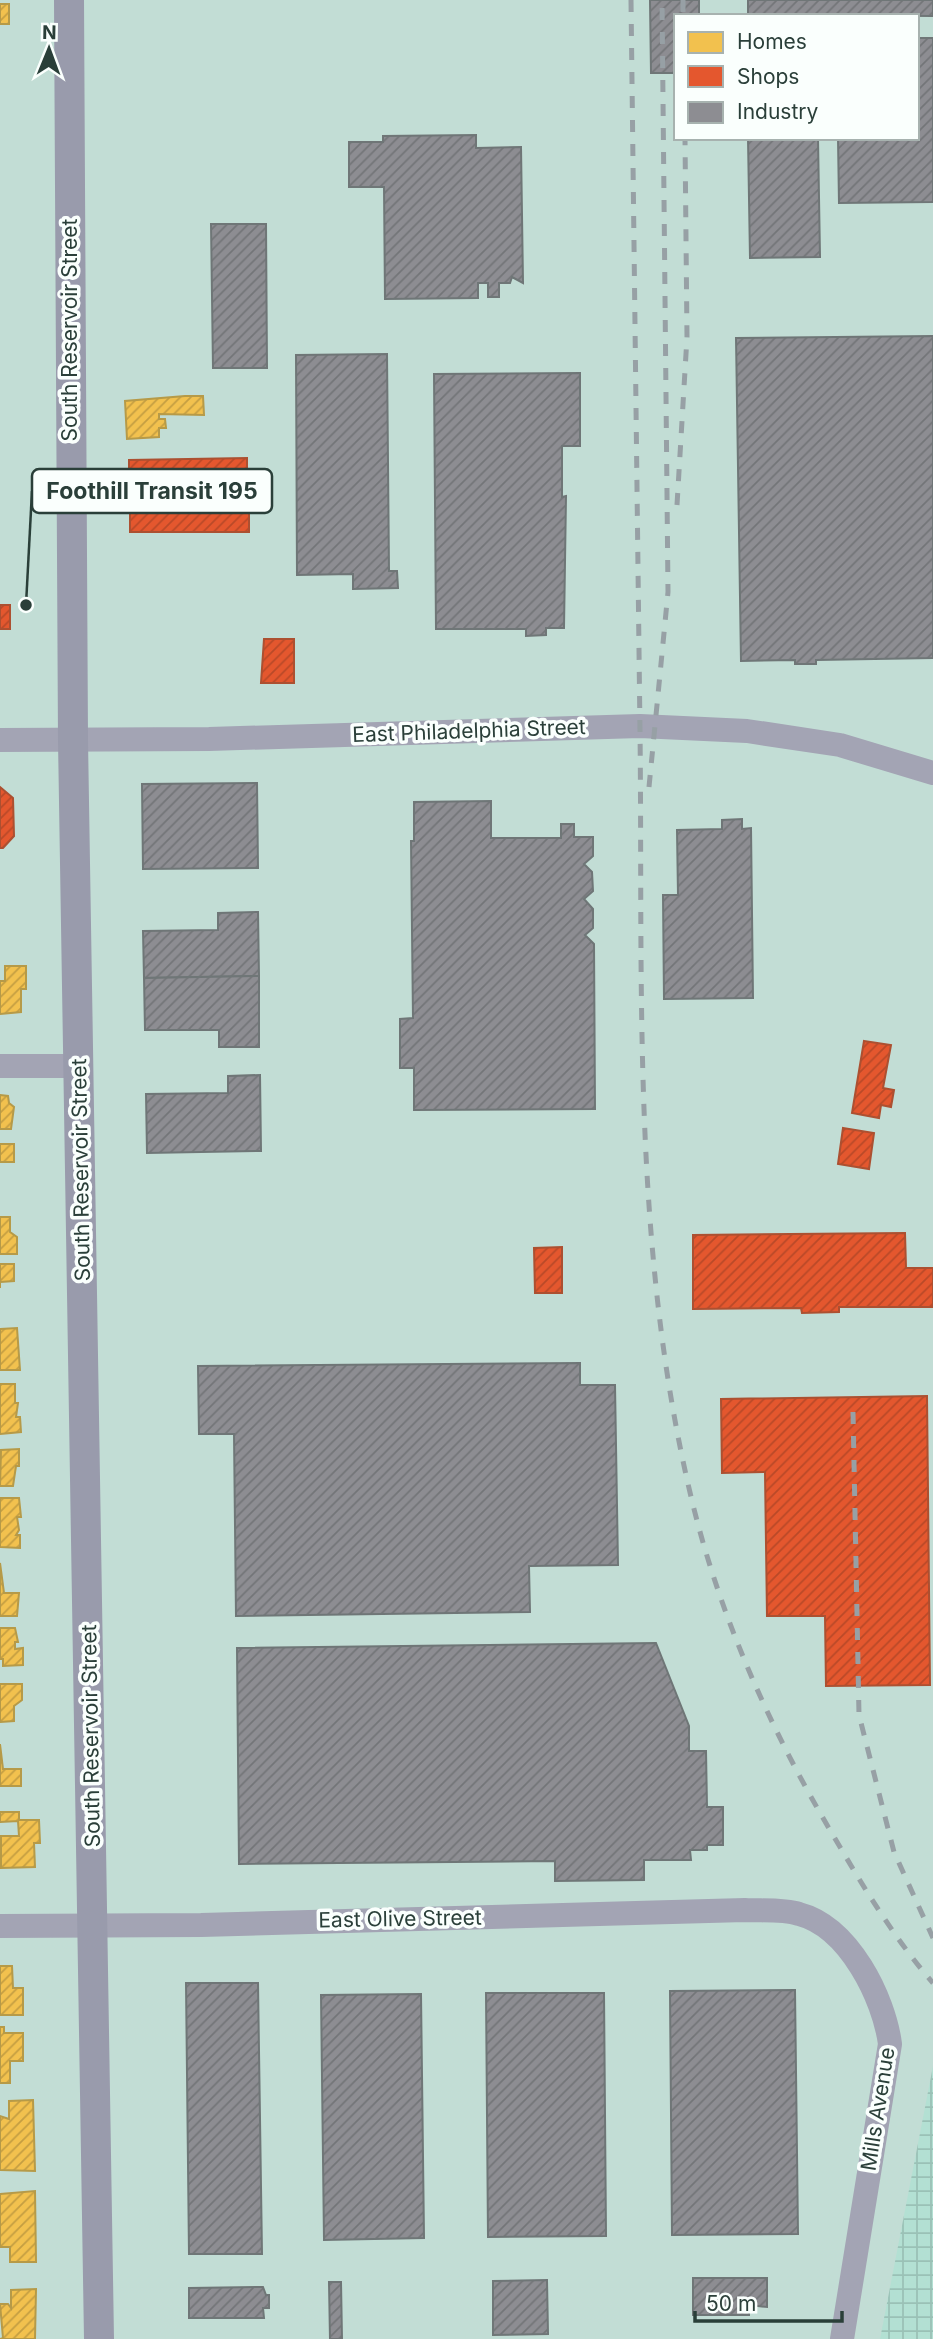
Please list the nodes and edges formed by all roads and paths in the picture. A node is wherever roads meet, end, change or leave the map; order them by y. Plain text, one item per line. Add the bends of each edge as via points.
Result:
1 (69, 0) edge
2 (0, 740) edge
3 (72, 740) junction
4 (933, 773) edge
5 (0, 1066) edge
6 (80, 1066) junction
7 (800, 1914) joint
8 (94, 1925) junction
9 (0, 1926) edge
10 (99, 2339) edge
11 (842, 2339) edge

1 - 3 main road, South Reservoir Street
2 - 3 street, East Philadelphia Street
3 - 4 street, East Philadelphia Street via 640,726 747,731 847,746
3 - 6 main road, South Reservoir Street
5 - 6 street
6 - 8 main road, South Reservoir Street
7 - 8 street, East Olive Street via 745,1910
7 - 11 street, Mills Avenue via 837,1936 859,1965 880,1999 890,2044
8 - 9 street, East Olive Street
8 - 10 main road, South Reservoir Street

